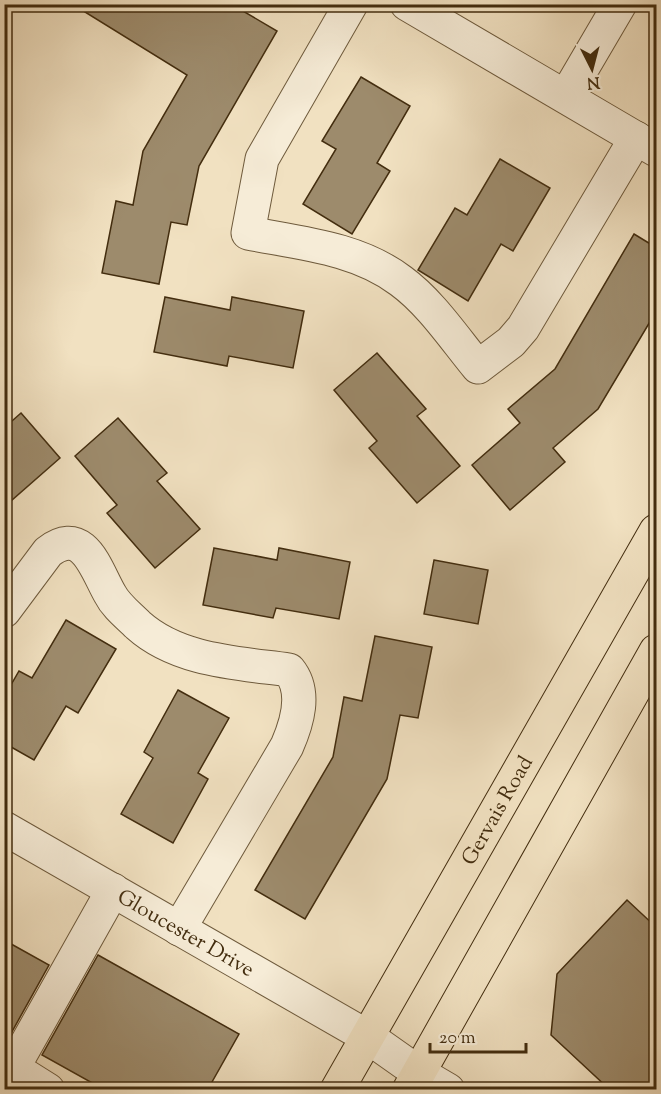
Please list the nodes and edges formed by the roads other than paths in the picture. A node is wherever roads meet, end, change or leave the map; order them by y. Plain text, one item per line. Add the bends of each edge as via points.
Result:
1 (351, 4) edge
2 (407, 4) edge
3 (620, 4) edge
4 (566, 96) junction
5 (646, 144) edge
6 (657, 531) edge
7 (4, 611) edge
8 (657, 651) edge
9 (4, 828) edge
10 (113, 890) junction
11 (179, 929) junction
12 (368, 1037) junction
13 (9, 1069) edge
14 (414, 1081) edge
15 (48, 1089) edge
16 (337, 1089) edge
17 (448, 1089) edge

1 - 5 street via 262,159 248,233 343,253 384,269 417,294 478,367 523,328
2 - 4 street
3 - 4 street
4 - 5 street
6 - 12 main road, Gervais Road
7 - 11 street via 48,552 55,546 74,544 91,557 119,608 159,640 201,657 289,670 296,678 299,699 287,746
8 - 14 main road
9 - 10 street, Gloucester Drive
10 - 11 street, Gloucester Drive
10 - 13 street
11 - 12 street, Gloucester Drive
12 - 14 street, Gloucester Drive
12 - 16 main road, Gervais Road
13 - 15 street
14 - 17 street, Gloucester Drive

